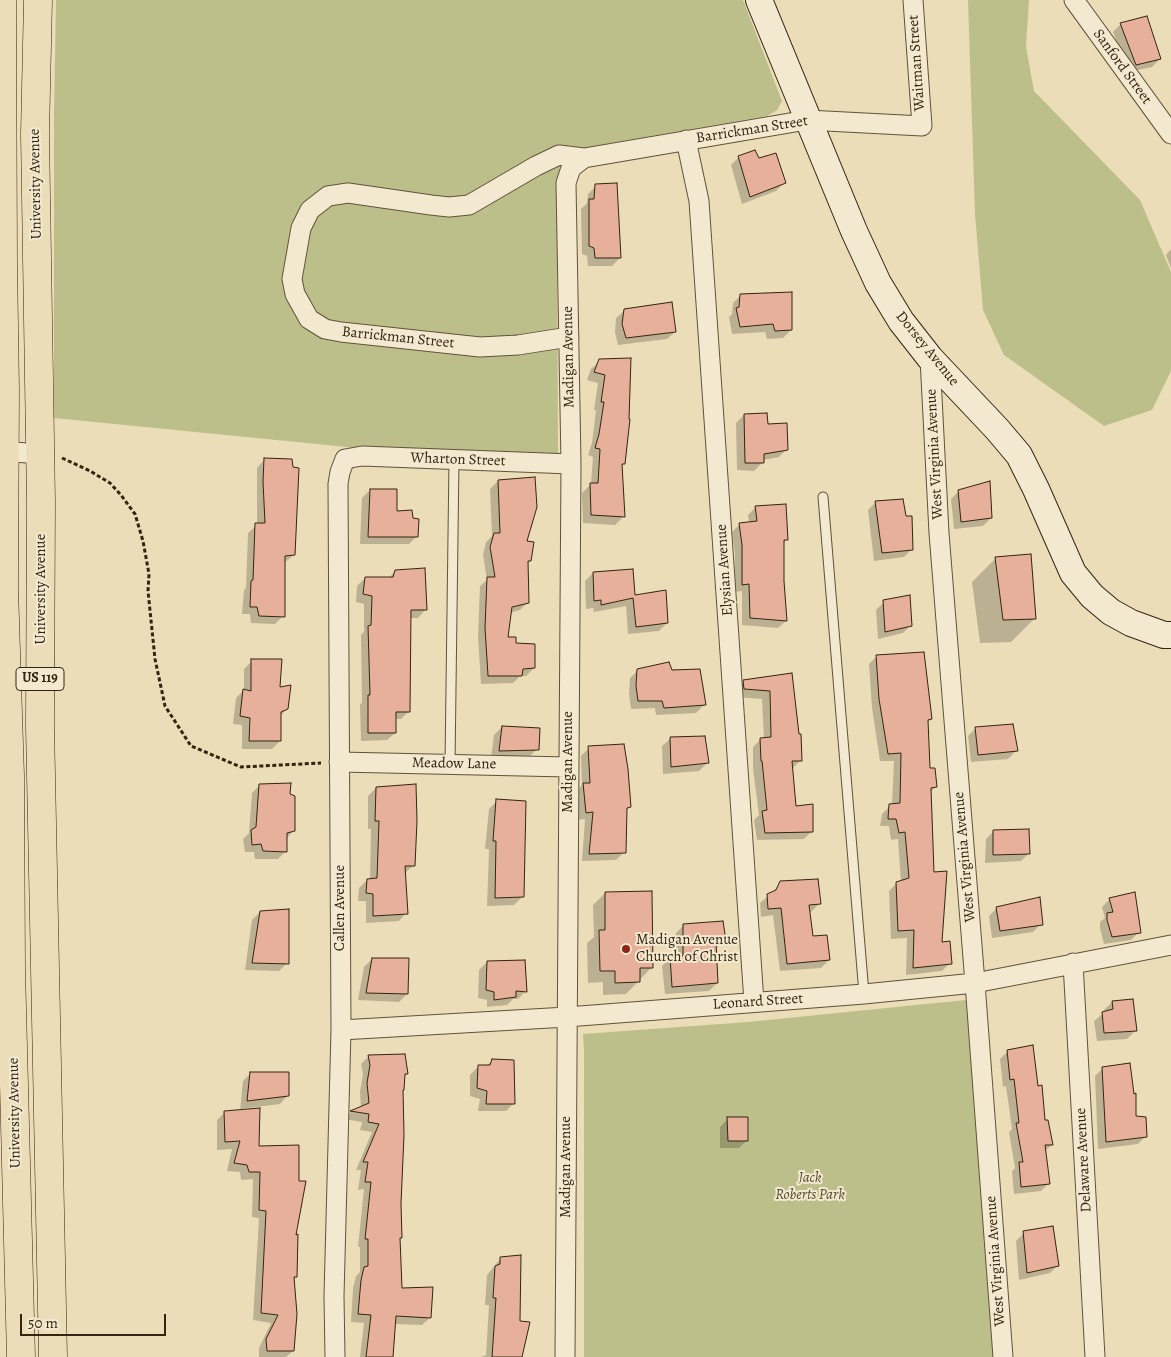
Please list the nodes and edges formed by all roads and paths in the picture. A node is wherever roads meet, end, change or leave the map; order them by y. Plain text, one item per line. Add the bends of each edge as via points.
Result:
1 (2, 0) edge
2 (38, 0) edge
3 (758, 0) edge
4 (913, 0) edge
5 (1074, 0) edge
6 (807, 120) junction
7 (922, 126) joint
8 (1171, 134) edge
9 (686, 140) junction
10 (578, 163) junction
11 (569, 337) junction
12 (930, 358) junction
13 (2, 451) edge
14 (40, 454) junction
15 (345, 459) joint
16 (454, 460) junction
17 (570, 464) junction
18 (823, 497) dead end
19 (1169, 639) edge
20 (339, 762) junction
21 (450, 764) junction
22 (568, 767) junction
23 (1171, 945) edge
24 (1073, 963) junction
25 (975, 983) junction
26 (864, 994) junction
27 (754, 1002) junction
28 (567, 1017) junction
29 (341, 1030) junction
30 (21, 1357) edge
31 (53, 1357) edge
32 (335, 1357) edge
33 (565, 1357) edge
34 (1003, 1357) edge
35 (1095, 1357) edge

1 - 13 main road, University Avenue / US 119
2 - 14 main road, University Avenue / US 119 via 35,134
3 - 6 street, Dorsey Avenue
4 - 7 street, Waitman Street
5 - 8 street, Sanford Street
6 - 7 street, Barrickman Street
6 - 9 street, Barrickman Street
6 - 12 street, Dorsey Avenue via 878,283
9 - 10 street, Barrickman Street
9 - 27 street, Elysian Avenue via 700,201
10 - 11 street, Madigan Avenue via 566,182
10 - 11 street, Barrickman Street via 560,155 468,205 449,207 348,193 328,196 310,210 301,228 292,279 295,294 309,319 325,329 480,347
11 - 17 street, Madigan Avenue
12 - 19 street, Dorsey Avenue via 1019,455 1073,573 1092,596 1111,612
12 - 25 street, West Virginia Avenue via 939,533
13 - 14 street
13 - 30 main road, University Avenue / US 119
14 - 20 path via 65,459 110,483 135,514 149,574 154,659 166,706 191,746 241,767
14 - 31 main road, University Avenue / US 119 via 40,735
15 - 16 street, Wharton Street via 362,456
15 - 20 street, Callen Avenue via 338,484
16 - 17 street, Wharton Street
16 - 21 lane
17 - 22 street, Madigan Avenue
18 - 26 lane
20 - 21 street, Meadow Lane
20 - 29 street, Callen Avenue
21 - 22 street, Meadow Lane
22 - 28 street, Madigan Avenue
23 - 24 street, Leonard Street
24 - 25 street, Leonard Street
24 - 35 street, Delaware Avenue
25 - 26 street, Leonard Street
25 - 34 street, West Virginia Avenue
26 - 27 street, Leonard Street
27 - 28 street, Leonard Street
28 - 29 street, Leonard Street
28 - 33 street, Madigan Avenue
29 - 32 street, Callen Avenue

